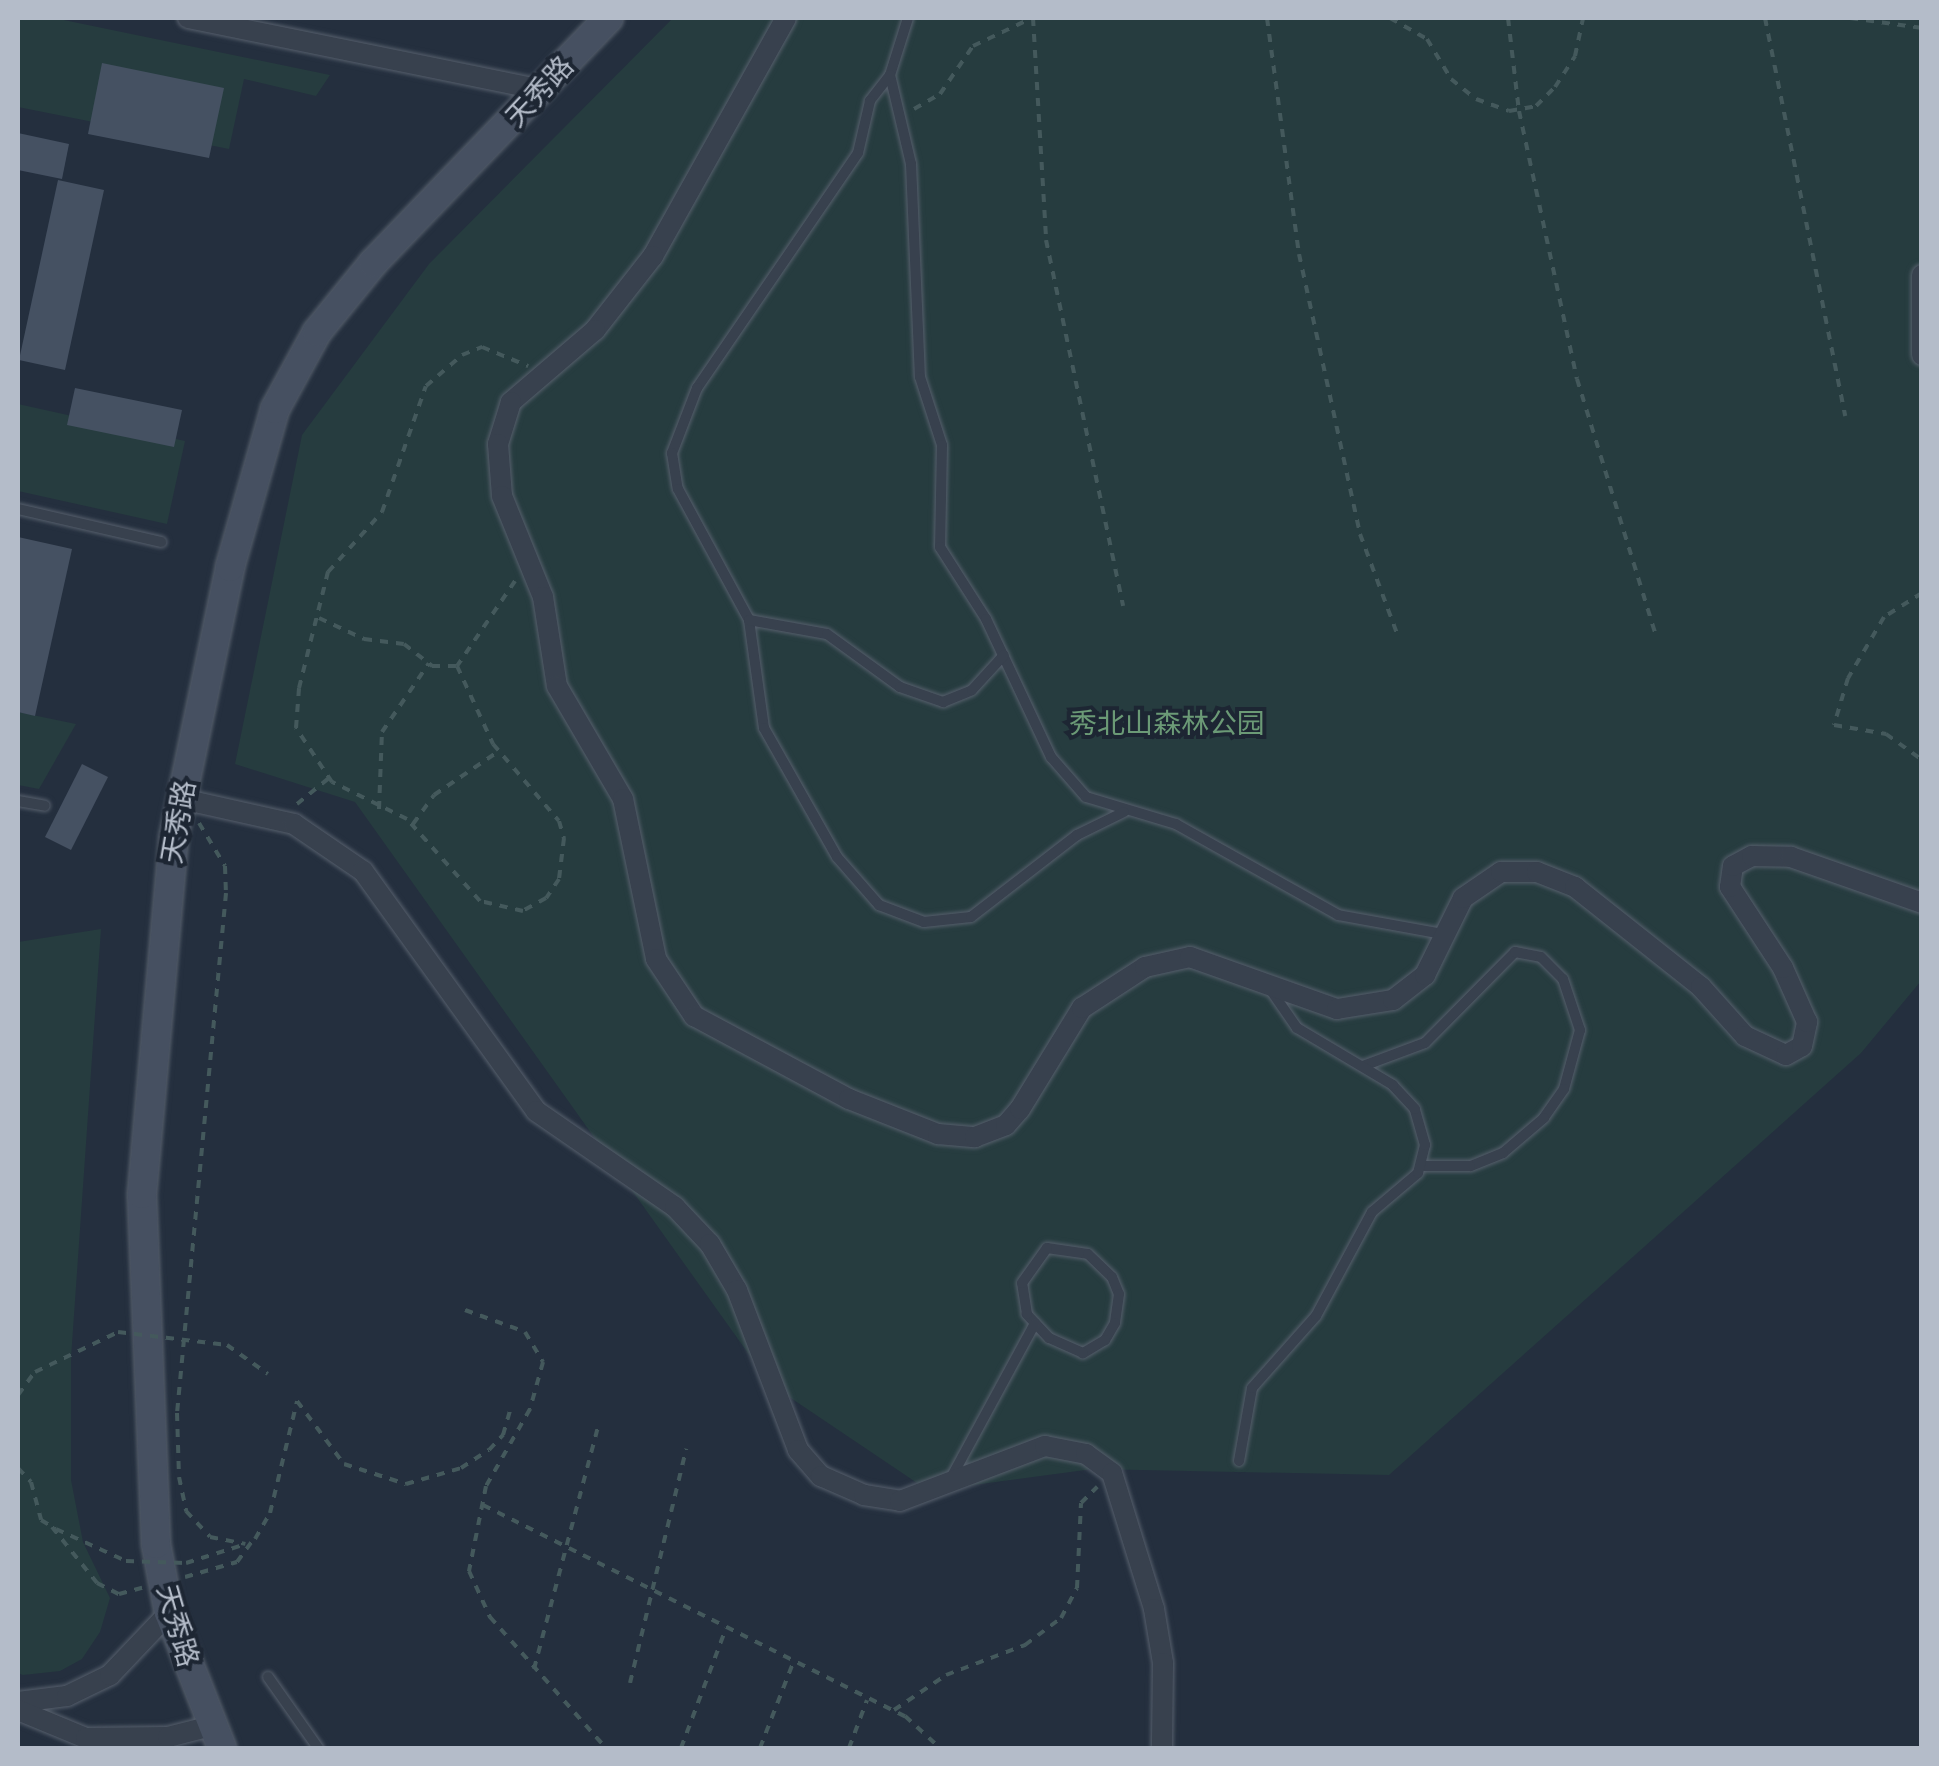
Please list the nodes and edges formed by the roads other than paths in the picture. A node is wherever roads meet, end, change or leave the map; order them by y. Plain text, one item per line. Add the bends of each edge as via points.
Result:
1 (188, 18) edge
2 (609, 18) edge
3 (786, 18) edge
4 (908, 18) edge
5 (890, 75) junction
6 (543, 90) junction
7 (1922, 276) edge
8 (1922, 355) edge
9 (18, 509) edge
10 (162, 542) dead end
11 (749, 620) junction
12 (1004, 656) junction
13 (182, 799) junction
14 (18, 801) edge
15 (45, 806) dead end
16 (1124, 812) junction
17 (1922, 904) edge
18 (1442, 934) junction
19 (1268, 984) junction
20 (1362, 1066) junction
21 (1421, 1166) junction
22 (1034, 1324) junction
23 (1240, 1461) dead end
24 (948, 1484) junction
25 (168, 1613) junction
26 (268, 1677) dead end
27 (18, 1702) edge
28 (18, 1710) edge
29 (216, 1737) edge
30 (318, 1748) edge
31 (1162, 1748) edge

1 - 6 street
2 - 6 main road, 天秀路
3 - 19 street via 652,256 595,330 512,402 498,444 502,496 544,597 557,686 623,799 663,978 694,1016 727,1038 899,1120 975,1137 1006,1125 1020,1109 1082,1008 1145,967 1190,957
4 - 5 lane
5 - 11 lane via 870,102 858,153 720,346 672,453 678,489 697,532
5 - 12 lane via 911,164 920,378 942,445 940,548
6 - 13 main road, 天秀路 via 373,263 318,332 275,409 230,567
7 - 8 street
9 - 10 lane
11 - 12 lane via 828,634 900,687 943,702 972,690
11 - 16 lane via 764,728 837,857 858,887 894,914 940,924 971,917 1078,835
12 - 16 lane via 1072,786
13 - 24 street via 278,820 322,838 363,871 536,1110 695,1225 737,1290 808,1466 884,1500 919,1497
13 - 25 main road, 天秀路 via 142,1194 149,1467
14 - 15 lane
16 - 18 lane via 1176,824 1338,915
17 - 18 street via 1780,855 1752,856 1733,866 1730,887 1783,968 1807,1022 1802,1046 1786,1055 1759,1047 1640,934 1549,875 1513,870 1487,878 1463,898
18 - 19 street via 1425,975 1393,1000 1337,1010
19 - 20 lane via 1298,1028
20 - 21 lane via 1394,1085 1415,1109 1424,1128
20 - 21 lane via 1425,1043 1516,952 1541,956 1563,979 1580,1030 1564,1089 1544,1118 1503,1152 1470,1166
21 - 23 lane via 1372,1212 1316,1316 1252,1388
22 - 22 lane via 1070,1351 1092,1350 1115,1323 1119,1294 1112,1277 1088,1254 1047,1248 1022,1283
22 - 24 lane
24 - 31 street via 1044,1446 1086,1454 1114,1476 1154,1609 1163,1662
25 - 27 street via 100,1680 68,1696
25 - 29 main road, 天秀路
26 - 30 lane
28 - 29 street via 86,1738

